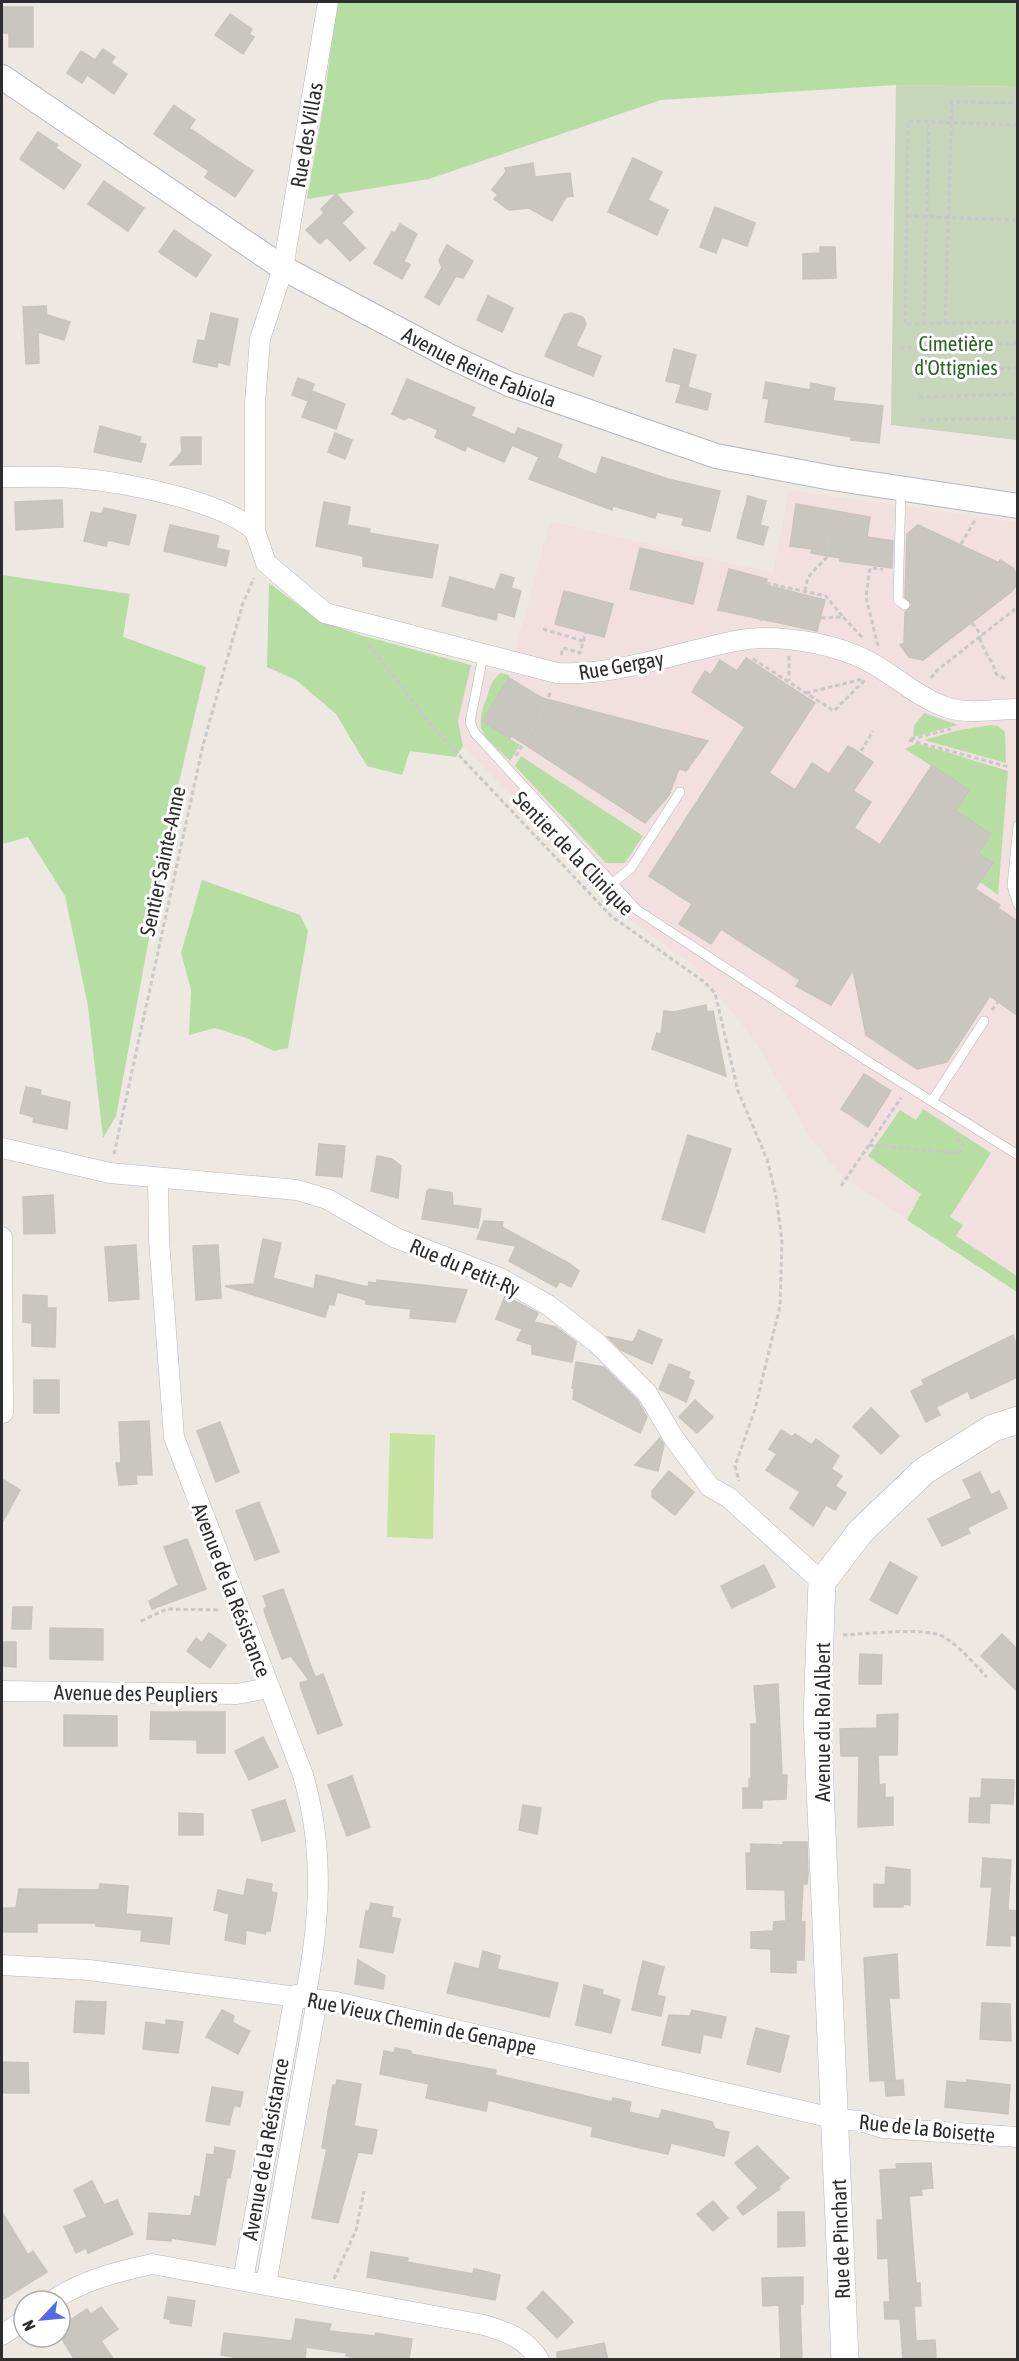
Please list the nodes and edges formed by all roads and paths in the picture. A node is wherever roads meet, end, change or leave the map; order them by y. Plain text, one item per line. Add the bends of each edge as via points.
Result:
1 (328, 2) edge
2 (2, 77) edge
3 (1017, 103) edge
4 (929, 122) junction
5 (951, 124) junction
6 (1017, 125) edge
7 (907, 216) junction
8 (926, 216) junction
9 (949, 217) junction
10 (1017, 220) edge
11 (283, 268) junction
12 (1017, 322) edge
13 (945, 323) junction
14 (924, 324) junction
15 (1017, 343) edge
16 (900, 348) dead end
17 (1017, 368) edge
18 (917, 371) dead end
19 (1017, 394) edge
20 (919, 397) dead end
21 (1017, 418) edge
22 (921, 420) dead end
23 (2, 477) edge
24 (901, 488) junction
25 (1017, 506) edge
26 (979, 513) dead end
27 (255, 531) junction
28 (825, 534) dead end
29 (961, 544) dead end
30 (266, 563) junction
31 (882, 569) dead end
32 (766, 583) dead end
33 (805, 591) junction
34 (905, 605) dead end
35 (1015, 609) dead end
36 (843, 617) junction
37 (821, 618) dead end
38 (359, 623) junction
39 (972, 623) dead end
40 (543, 629) dead end
41 (586, 632) dead end
42 (981, 637) junction
43 (865, 640) dead end
44 (583, 641) junction
45 (872, 648) dead end
46 (745, 654) dead end
47 (789, 654) dead end
48 (483, 656) junction
49 (560, 657) dead end
50 (1006, 679) dead end
51 (789, 681) junction
52 (927, 685) dead end
53 (551, 689) dead end
54 (806, 693) junction
55 (1017, 710) edge
56 (955, 728) dead end
57 (873, 731) dead end
58 (861, 752) dead end
59 (518, 754) dead end
60 (1009, 767) dead end
61 (680, 792) dead end
62 (1017, 826) edge
63 (612, 884) junction
64 (1017, 905) edge
65 (984, 1021) dead end
66 (901, 1097) dead end
67 (932, 1101) junction
68 (956, 1139) dead end
69 (869, 1145) junction
70 (2, 1153) edge
71 (1017, 1155) edge
72 (110, 1173) junction
73 (158, 1179) junction
74 (841, 1186) dead end
75 (2, 1237) edge
76 (3, 1413) edge
77 (1017, 1420) edge
78 (741, 1485) dead end
79 (822, 1582) junction
80 (240, 1610) junction
81 (141, 1621) dead end
82 (830, 1629) junction
83 (987, 1677) dead end
84 (269, 1688) junction
85 (2, 1691) edge
86 (2, 1965) edge
87 (306, 1998) junction
88 (837, 2119) junction
89 (268, 2133) junction
90 (1017, 2137) edge
91 (291, 2138) junction
92 (364, 2191) dead end
93 (243, 2280) junction
94 (266, 2284) junction
95 (70, 2289) edge
96 (330, 2297) junction
97 (539, 2360) edge
98 (845, 2360) edge

1 - 11 street, Rue des Villas
2 - 11 street, Avenue Reine Fabiola
3 - 5 path via 952,102
4 - 5 path
4 - 7 path via 908,122
4 - 8 path
5 - 6 path
5 - 9 path
7 - 8 path
7 - 14 path via 905,324
8 - 9 path
8 - 14 path
9 - 10 path
9 - 13 path
11 - 24 street, Avenue Reine Fabiola via 449,356 577,410 716,456
11 - 27 street, Rue des Villas via 260,339 255,403
12 - 13 path
13 - 14 path
15 - 16 path
17 - 18 path
19 - 20 path
21 - 22 path
23 - 27 street via 76,478 146,489 242,519
24 - 25 street, Avenue Reine Fabiola
24 - 34 lane via 898,600
26 - 29 path
27 - 30 street
28 - 33 path via 829,540 827,557 808,577
30 - 38 street, Rue Gergay via 325,613
30 - 72 path, Sentier Sainte-Anne via 253,579 243,603 203,745
31 - 45 path via 870,568 866,597 879,651
32 - 33 path
33 - 36 path via 826,596
35 - 42 path
36 - 37 path
36 - 43 path
38 - 48 street, Rue Gergay
38 - 78 path, Sentier de la Clinique via 360,633 437,732 611,916 715,993 738,1091 767,1159 782,1240 780,1306 755,1409 735,1466
39 - 42 path
40 - 44 path
41 - 44 path
42 - 50 path via 984,653 993,660 996,674
42 - 52 path via 935,672
44 - 49 path via 580,653 563,648
46 - 51 path
47 - 51 path
48 - 55 street, Rue Gergay via 577,674 616,669 724,643 763,638 813,643 866,660 905,687 946,707 961,711
48 - 63 lane via 470,722 475,733
51 - 54 path
53 - 59 path
54 - 54 path via 846,683 867,678 834,711
56 - 60 path via 909,740
57 - 58 path
61 - 63 lane via 631,868
62 - 64 lane via 1012,886
63 - 67 lane via 637,910
65 - 67 lane
66 - 69 path
67 - 71 lane
68 - 69 path via 963,1145 962,1151 956,1153
69 - 74 path
70 - 72 street, Rue du Petit-Ry
72 - 73 street, Rue du Petit-Ry
73 - 79 street, Rue du Petit-Ry via 297,1190 327,1199 396,1238 500,1278 548,1305 597,1343 647,1393 710,1487 728,1497
73 - 80 street, Avenue de la Résistance via 171,1424
75 - 76 street
77 - 79 main road via 993,1428 924,1471 861,1531
79 - 82 main road, Avenue du Roi Albert
80 - 81 path via 167,1610
80 - 84 street, Avenue de la Résistance
82 - 83 path via 939,1635
82 - 88 main road, Avenue du Roi Albert via 818,1717
84 - 85 street, Avenue des Peupliers via 237,1694
84 - 87 street, Avenue de la Résistance via 303,1775 317,1837 319,1905
86 - 87 street, Rue Vieux Chemin de Genappe via 89,1970
87 - 88 street, Rue Vieux Chemin de Genappe via 503,2039
87 - 89 street, Avenue de la Résistance
87 - 91 street, Avenue de la Résistance
88 - 90 street, Rue de la Boisette via 883,2128
88 - 98 main road, Rue de Pinchart
89 - 91 street
89 - 93 street, Avenue de la Résistance
91 - 94 street, Avenue de la Résistance
92 - 96 path via 356,2230
93 - 94 street
93 - 95 street via 152,2264 109,2273
94 - 96 street
96 - 97 street via 484,2325 521,2339

